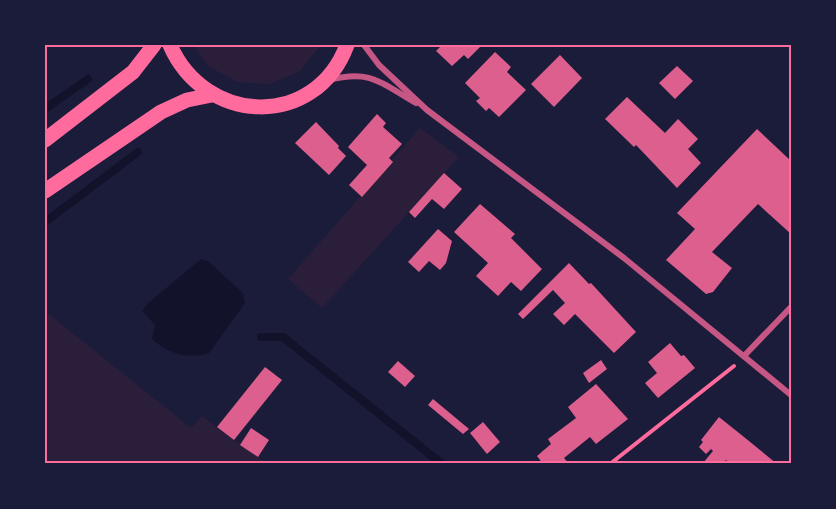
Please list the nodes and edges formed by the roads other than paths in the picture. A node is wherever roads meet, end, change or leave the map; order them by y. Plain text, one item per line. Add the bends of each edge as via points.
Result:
1 (154, 45) edge
2 (170, 45) edge
3 (346, 45) edge
4 (364, 45) edge
5 (323, 81) junction
6 (212, 94) junction
7 (427, 110) junction
8 (45, 140) edge
9 (45, 191) edge
10 (791, 307) edge
11 (744, 356) junction
12 (791, 395) edge

1 - 8 main road via 133,72
2 - 6 main road via 185,72
3 - 5 main road
4 - 7 street via 379,65
5 - 6 main road via 298,98 270,106 240,105
5 - 7 street via 356,75 371,78
6 - 9 main road via 161,112
7 - 11 street via 624,258
10 - 11 street
11 - 12 street

